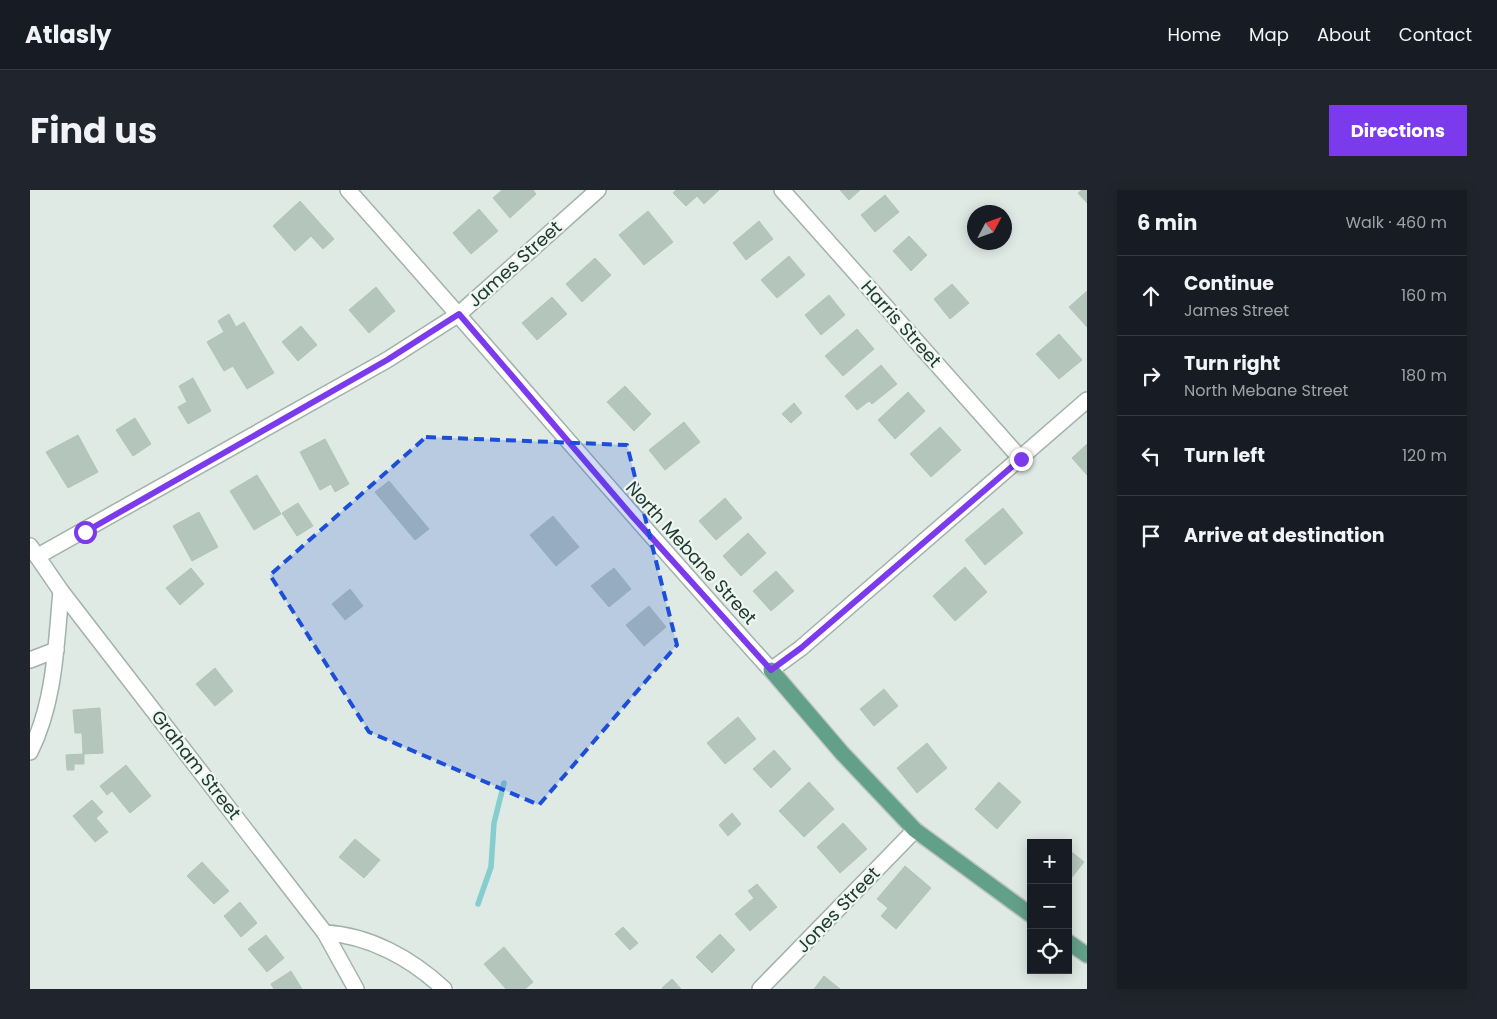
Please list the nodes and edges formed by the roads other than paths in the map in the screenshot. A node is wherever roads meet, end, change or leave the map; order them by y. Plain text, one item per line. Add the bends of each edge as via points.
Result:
1 (348, 190) edge
2 (598, 190) edge
3 (782, 190) edge
4 (459, 314) junction
5 (1087, 400) edge
6 (1021, 459) junction
7 (34, 551) edge
8 (61, 591) junction
9 (56, 650) junction
10 (30, 660) edge
11 (771, 670) junction
12 (30, 752) edge
13 (915, 830) junction
14 (1027, 912) edge
15 (325, 933) junction
16 (1072, 945) edge
17 (1087, 955) edge
18 (356, 989) edge
19 (444, 989) edge
20 (760, 989) edge

1 - 4 street, North Mebane Street
2 - 4 street, James Street
3 - 6 street, Harris Street
4 - 7 street, James Street via 387,360
4 - 11 street, North Mebane Street via 613,495
5 - 6 street
6 - 11 street via 801,648
7 - 8 street, Graham Street
8 - 9 street
8 - 15 street, Graham Street
9 - 10 street
9 - 12 street via 50,693
11 - 13 main road, North Mebane Street
13 - 14 main road, North Mebane Street
13 - 20 street, Jones Street
15 - 18 street, Graham Street
15 - 19 street via 368,940 407,962
16 - 17 main road

